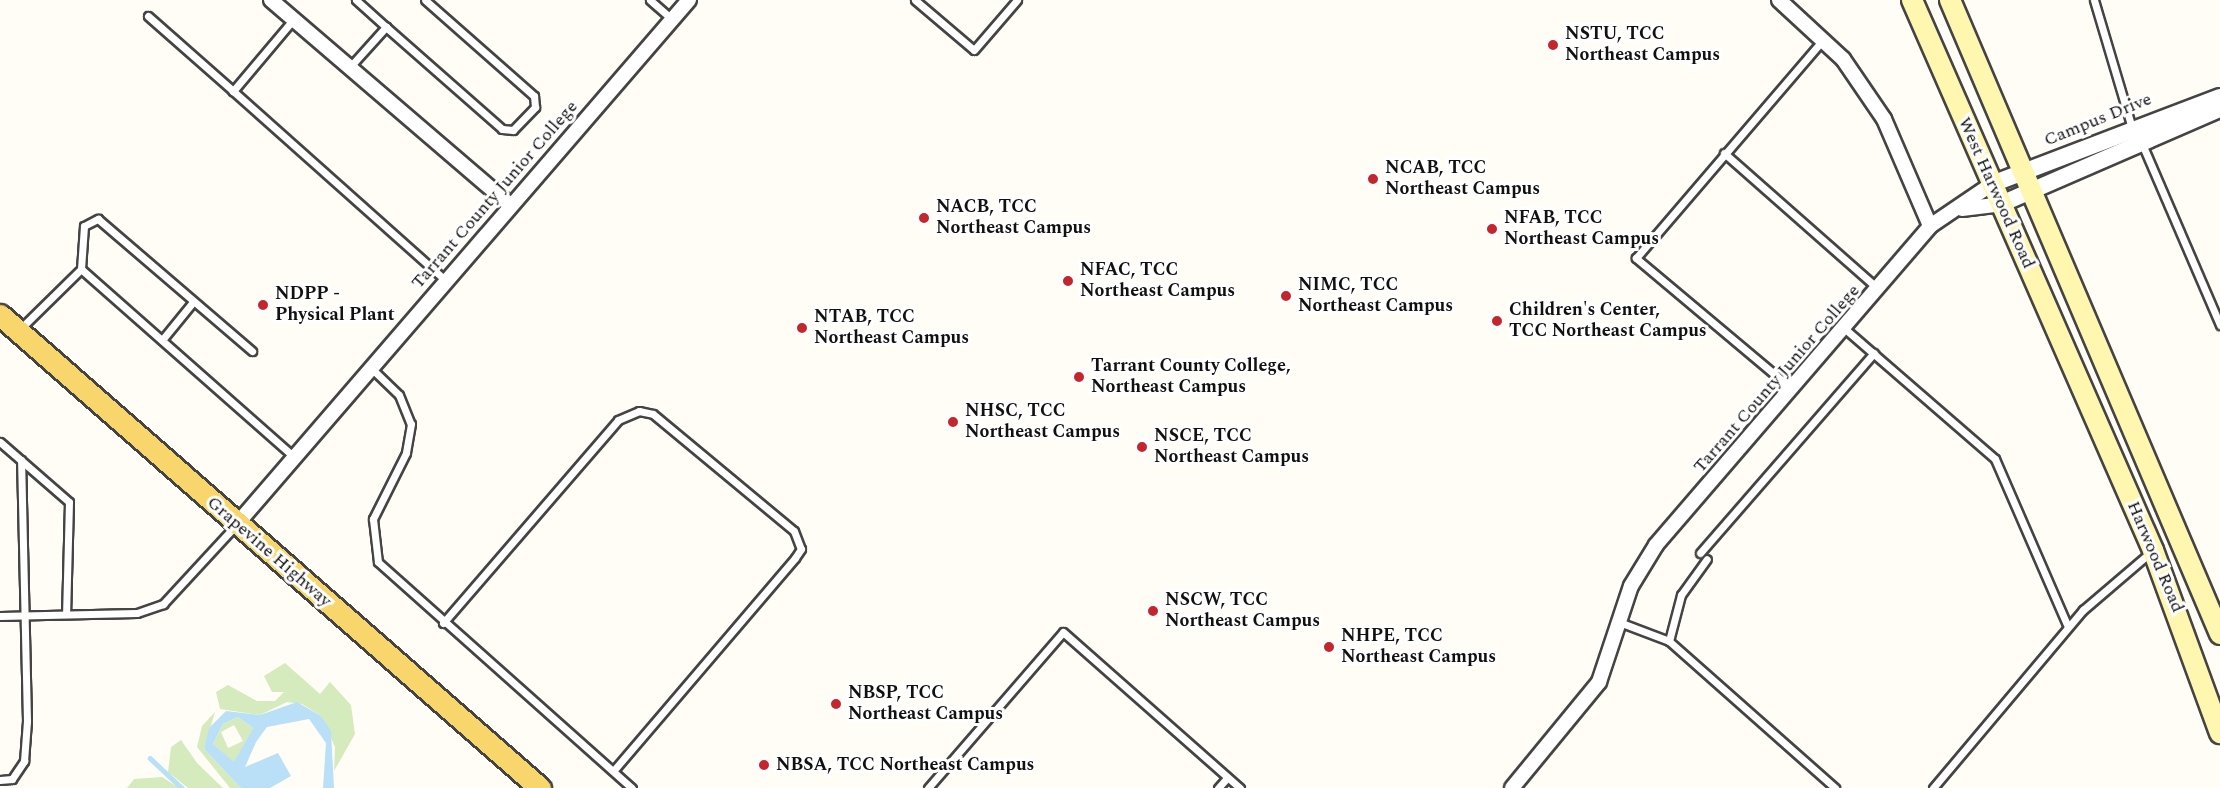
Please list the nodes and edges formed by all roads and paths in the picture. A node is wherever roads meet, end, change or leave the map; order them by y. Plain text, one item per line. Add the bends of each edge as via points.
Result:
1 (271, 0) edge
2 (356, 0) edge
3 (425, 0) edge
4 (650, 0) edge
5 (689, 0) edge
6 (915, 0) edge
7 (1017, 0) edge
8 (1779, 0) edge
9 (1912, 0) edge
10 (1950, 0) edge
11 (2094, 0) edge
12 (148, 16) dead end
13 (672, 19) junction
14 (292, 21) junction
15 (386, 27) junction
16 (1824, 39) junction
17 (348, 69) junction
18 (233, 91) junction
19 (2220, 96) edge
20 (2220, 109) edge
21 (2132, 128) junction
22 (2143, 146) junction
23 (1724, 153) junction
24 (2024, 170) junction
25 (1992, 184) junction
26 (2033, 191) junction
27 (2001, 204) junction
28 (510, 205) junction
29 (1960, 209) junction
30 (1930, 226) junction
31 (81, 269) junction
32 (445, 280) junction
33 (1879, 290) junction
34 (193, 302) junction
35 (0, 315) edge
36 (2220, 325) edge
37 (1845, 329) junction
38 (18, 331) junction
39 (162, 340) junction
40 (252, 351) dead end
41 (1874, 353) junction
42 (370, 367) junction
43 (2082, 385) joint
44 (2117, 386) joint
45 (1792, 389) junction
46 (0, 442) edge
47 (294, 457) junction
48 (21, 460) junction
49 (237, 524) junction
50 (2153, 550) junction
51 (1700, 553) dead end
52 (1707, 559) dead end
53 (66, 613) junction
54 (24, 615) junction
55 (0, 616) edge
56 (443, 622) junction
57 (1620, 622) junction
58 (2068, 627) junction
59 (2220, 634) edge
60 (1669, 641) junction
61 (2220, 733) edge
62 (613, 771) junction
63 (1227, 778) junction
64 (0, 780) edge
65 (540, 788) edge
66 (632, 788) edge
67 (928, 788) edge
68 (1218, 788) edge
69 (1240, 788) edge
70 (1512, 788) edge
71 (1835, 788) edge
72 (1933, 788) edge

1 - 14 street
2 - 15 lane
3 - 15 lane via 534,96 535,107 513,130 502,129
4 - 13 lane
5 - 13 street, Tarrant County Junior College
6 - 7 lane via 974,50
8 - 16 street
9 - 25 main road, West Harwood Road
10 - 24 main road, West Harwood Road
11 - 21 lane
12 - 18 lane
13 - 28 street, Tarrant County Junior College
14 - 17 street
14 - 18 lane
15 - 17 lane
16 - 23 lane
16 - 30 street via 1884,119
17 - 28 street
18 - 32 lane
19 - 21 street, Campus Drive
20 - 22 street
21 - 24 street, Campus Drive
22 - 26 street
22 - 36 lane
23 - 33 lane
23 - 45 lane via 1636,258
24 - 25 street, Campus Drive
24 - 26 main road, West Harwood Road
25 - 27 main road, West Harwood Road
25 - 29 street
26 - 27 street
26 - 44 main road, West Harwood Road
27 - 29 street
27 - 43 main road, West Harwood Road
28 - 32 street, Tarrant County Junior College
29 - 30 street
30 - 33 street, Tarrant County Junior College
31 - 34 lane via 84,226 98,219
31 - 38 lane
31 - 39 lane
32 - 42 street, Tarrant County Junior College
33 - 37 street, Tarrant County Junior College
34 - 39 lane
34 - 40 lane
35 - 38 main road, Grapevine Highway
37 - 41 lane
37 - 45 street, Tarrant County Junior College
38 - 49 main road, Grapevine Highway
39 - 47 lane
41 - 51 lane
41 - 58 lane via 1995,459
42 - 47 street, Tarrant County Junior College
42 - 56 lane via 399,395 411,423 406,453 373,519 373,549 386,572
43 - 50 main road, Harwood Road
44 - 59 main road, Harwood Road
45 - 57 street, Tarrant County Junior College via 1656,545 1631,586
46 - 48 lane
47 - 49 street, Tarrant County Junior College
48 - 53 lane via 69,502
48 - 54 lane
49 - 53 lane via 163,604 137,613
49 - 65 main road, Grapevine Highway
50 - 58 lane
50 - 61 main road, Harwood Road
52 - 60 lane via 1681,595
53 - 54 lane
54 - 55 lane
54 - 64 lane via 24,761 12,779
56 - 62 lane
56 - 62 lane via 618,420 639,411 654,414 794,531 801,549 795,558
57 - 60 lane
57 - 70 street, Tarrant County Junior College via 1599,682
58 - 72 lane
60 - 71 lane
62 - 66 lane
63 - 67 lane via 1064,632
63 - 68 lane
63 - 69 lane

